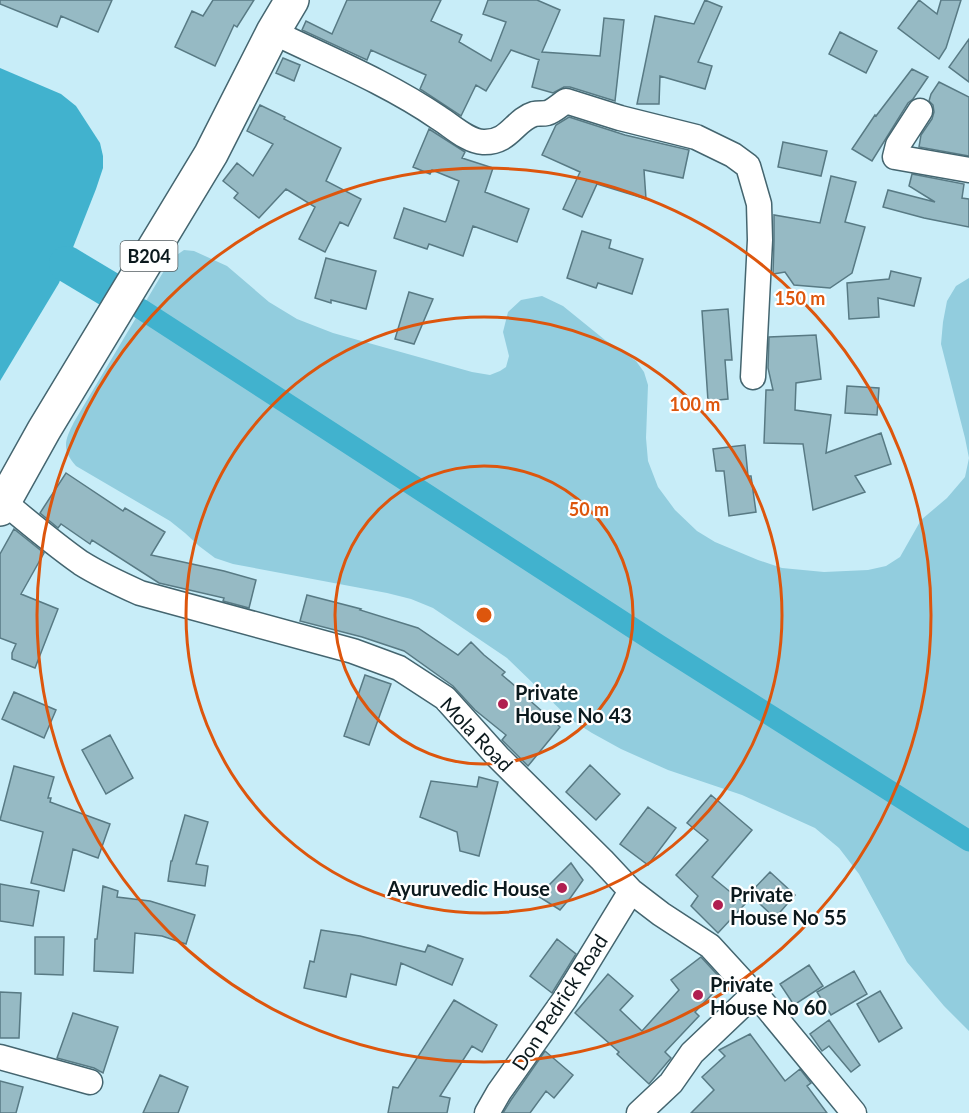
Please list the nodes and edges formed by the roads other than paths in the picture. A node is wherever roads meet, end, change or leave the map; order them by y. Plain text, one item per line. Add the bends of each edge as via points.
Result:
1 (292, 0) edge
2 (273, 32) junction
3 (920, 111) dead end
4 (969, 170) edge
5 (753, 377) dead end
6 (2, 506) edge
7 (631, 891) junction
8 (754, 994) junction
9 (0, 1058) edge
10 (90, 1082) dead end
11 (487, 1113) edge
12 (639, 1113) edge
13 (854, 1113) edge

1 - 2 main road, B204
2 - 5 street via 393,89 469,138 482,142 503,138 534,114 547,113 566,101 696,137 733,155 748,166 759,204
2 - 6 main road, B204 via 211,154
3 - 4 street via 898,145 896,157
6 - 7 street, Mola Road via 81,563 140,593 352,651 399,668 445,698
7 - 8 street, Mola Road via 710,946
7 - 11 street, Don Pedrick Road via 565,999
8 - 12 street via 692,1053 671,1083
8 - 13 street, Mola Road
9 - 10 street

